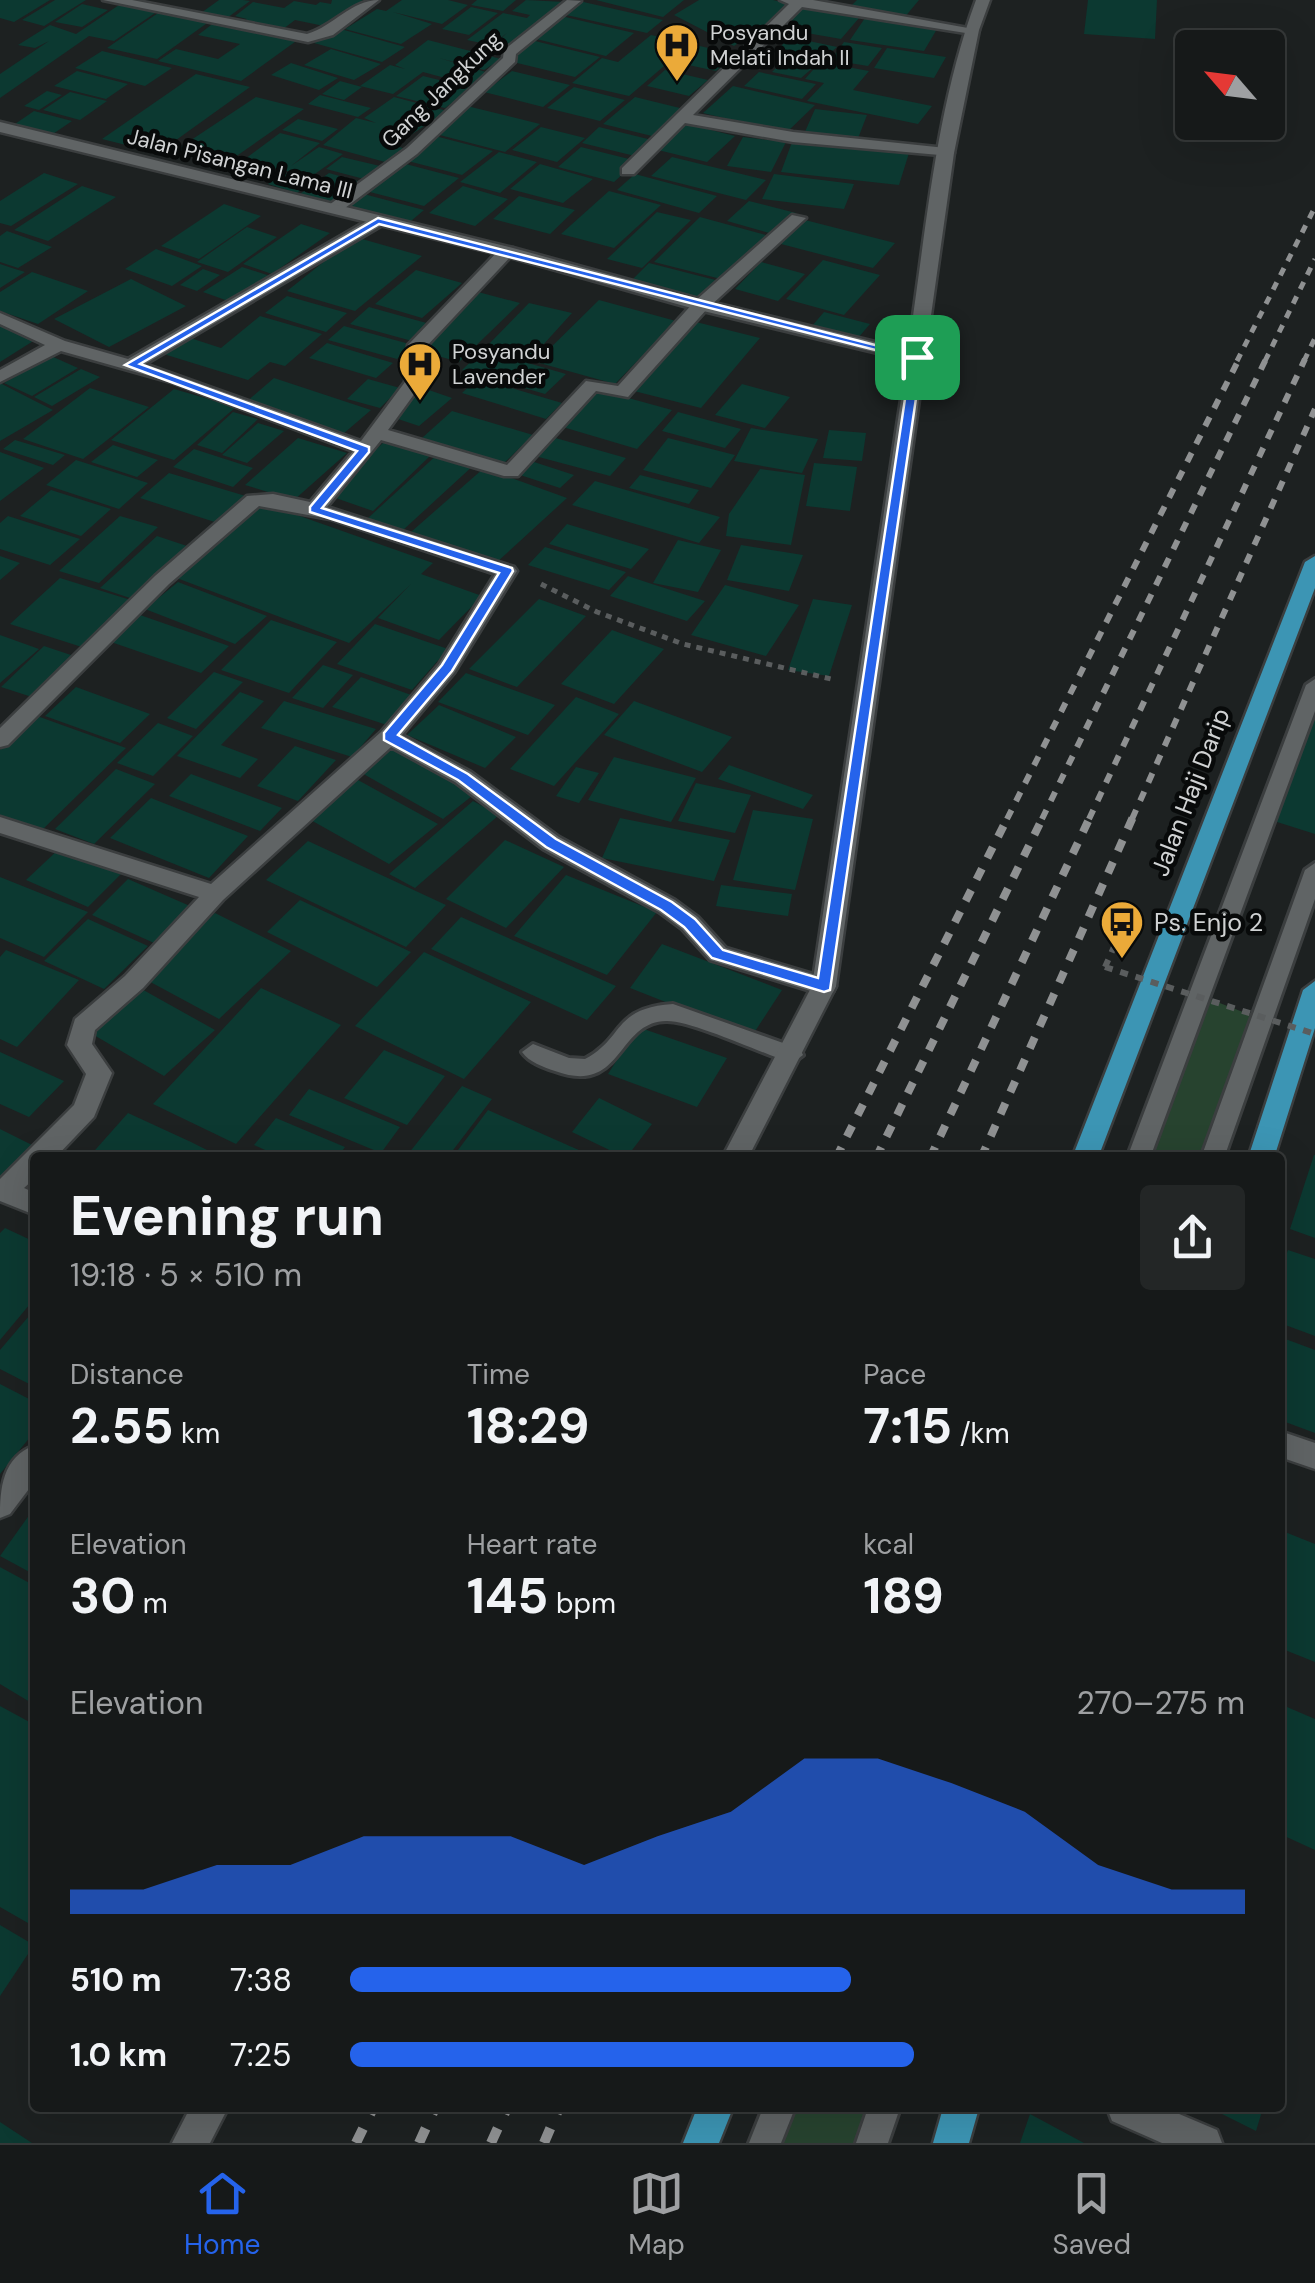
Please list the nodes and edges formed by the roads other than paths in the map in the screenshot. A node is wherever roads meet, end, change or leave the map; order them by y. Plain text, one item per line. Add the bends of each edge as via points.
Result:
1 (110, 0) edge
2 (372, 0) edge
3 (573, 0) edge
4 (983, 0) edge
5 (792, 1) edge
6 (972, 30) junction
7 (682, 118) junction
8 (0, 128) edge
9 (946, 153) junction
10 (628, 172) dead end
11 (336, 208) junction
12 (798, 218) dead end
13 (378, 221) junction
14 (507, 251) junction
15 (702, 305) junction
16 (0, 318) edge
17 (60, 345) junction
18 (917, 357) junction
19 (130, 365) junction
20 (0, 377) edge
21 (377, 433) junction
22 (365, 450) junction
23 (314, 510) junction
24 (1315, 562) edge
25 (1315, 685) edge
26 (10, 714) edge
27 (389, 736) junction
28 (0, 740) edge
29 (0, 825) edge
30 (1315, 870) edge
31 (215, 894) junction
32 (824, 986) junction
33 (1315, 990) edge
34 (532, 1052) dead end
35 (792, 1055) junction
36 (44, 1152) edge
37 (738, 1152) edge
38 (1086, 1152) edge
39 (1140, 1152) edge
40 (1214, 1152) edge
41 (1263, 1152) edge
42 (30, 1165) edge
43 (2, 1191) edge
44 (30, 1202) edge
45 (1285, 1446) edge
46 (1315, 1456) edge
47 (30, 1465) edge
48 (0, 1504) edge
49 (208, 2112) edge
50 (713, 2112) edge
51 (777, 2112) edge
52 (883, 2112) edge
53 (961, 2112) edge
54 (1134, 2112) edge
55 (190, 2143) edge
56 (701, 2143) edge
57 (765, 2143) edge
58 (872, 2143) edge
59 (951, 2143) edge
60 (1204, 2143) edge

1 - 2 street via 308,38 328,32
3 - 11 street, Gang Jangkung via 508,54 412,151
4 - 6 street
5 - 6 street
5 - 7 street
6 - 9 street
7 - 9 street
7 - 10 street
8 - 11 street, Jalan Pisangan Lama III
9 - 18 street
11 - 13 street, Jalan Pisangan Lama III
12 - 15 street
13 - 14 street, Jalan Pisangan Lama III
13 - 19 street
14 - 15 street, Jalan Pisangan Lama III
14 - 21 street via 414,349 414,382
15 - 18 street, Jalan Pisangan Lama III
15 - 21 street via 622,393 592,385 512,472
16 - 17 street
17 - 19 street
17 - 20 street
18 - 32 street
19 - 22 street
21 - 22 street
22 - 23 street
23 - 26 street via 267,498 248,503
23 - 27 street via 507,571 447,668
24 - 38 main road, Jalan Haji Darip
25 - 39 lane
26 - 28 street
27 - 31 street
27 - 32 street via 463,777 551,843 667,906 718,954
29 - 31 street
30 - 40 lane
31 - 36 street via 84,1026 79,1045 99,1073 85,1110
32 - 35 street
33 - 41 main road
34 - 35 lane via 587,1067 603,1061 637,1016 653,1011 673,1012
35 - 37 street
42 - 43 street
43 - 44 street
45 - 46 street
47 - 48 street
49 - 55 street
50 - 56 main road
51 - 57 lane
52 - 58 lane
53 - 59 main road
54 - 60 street

